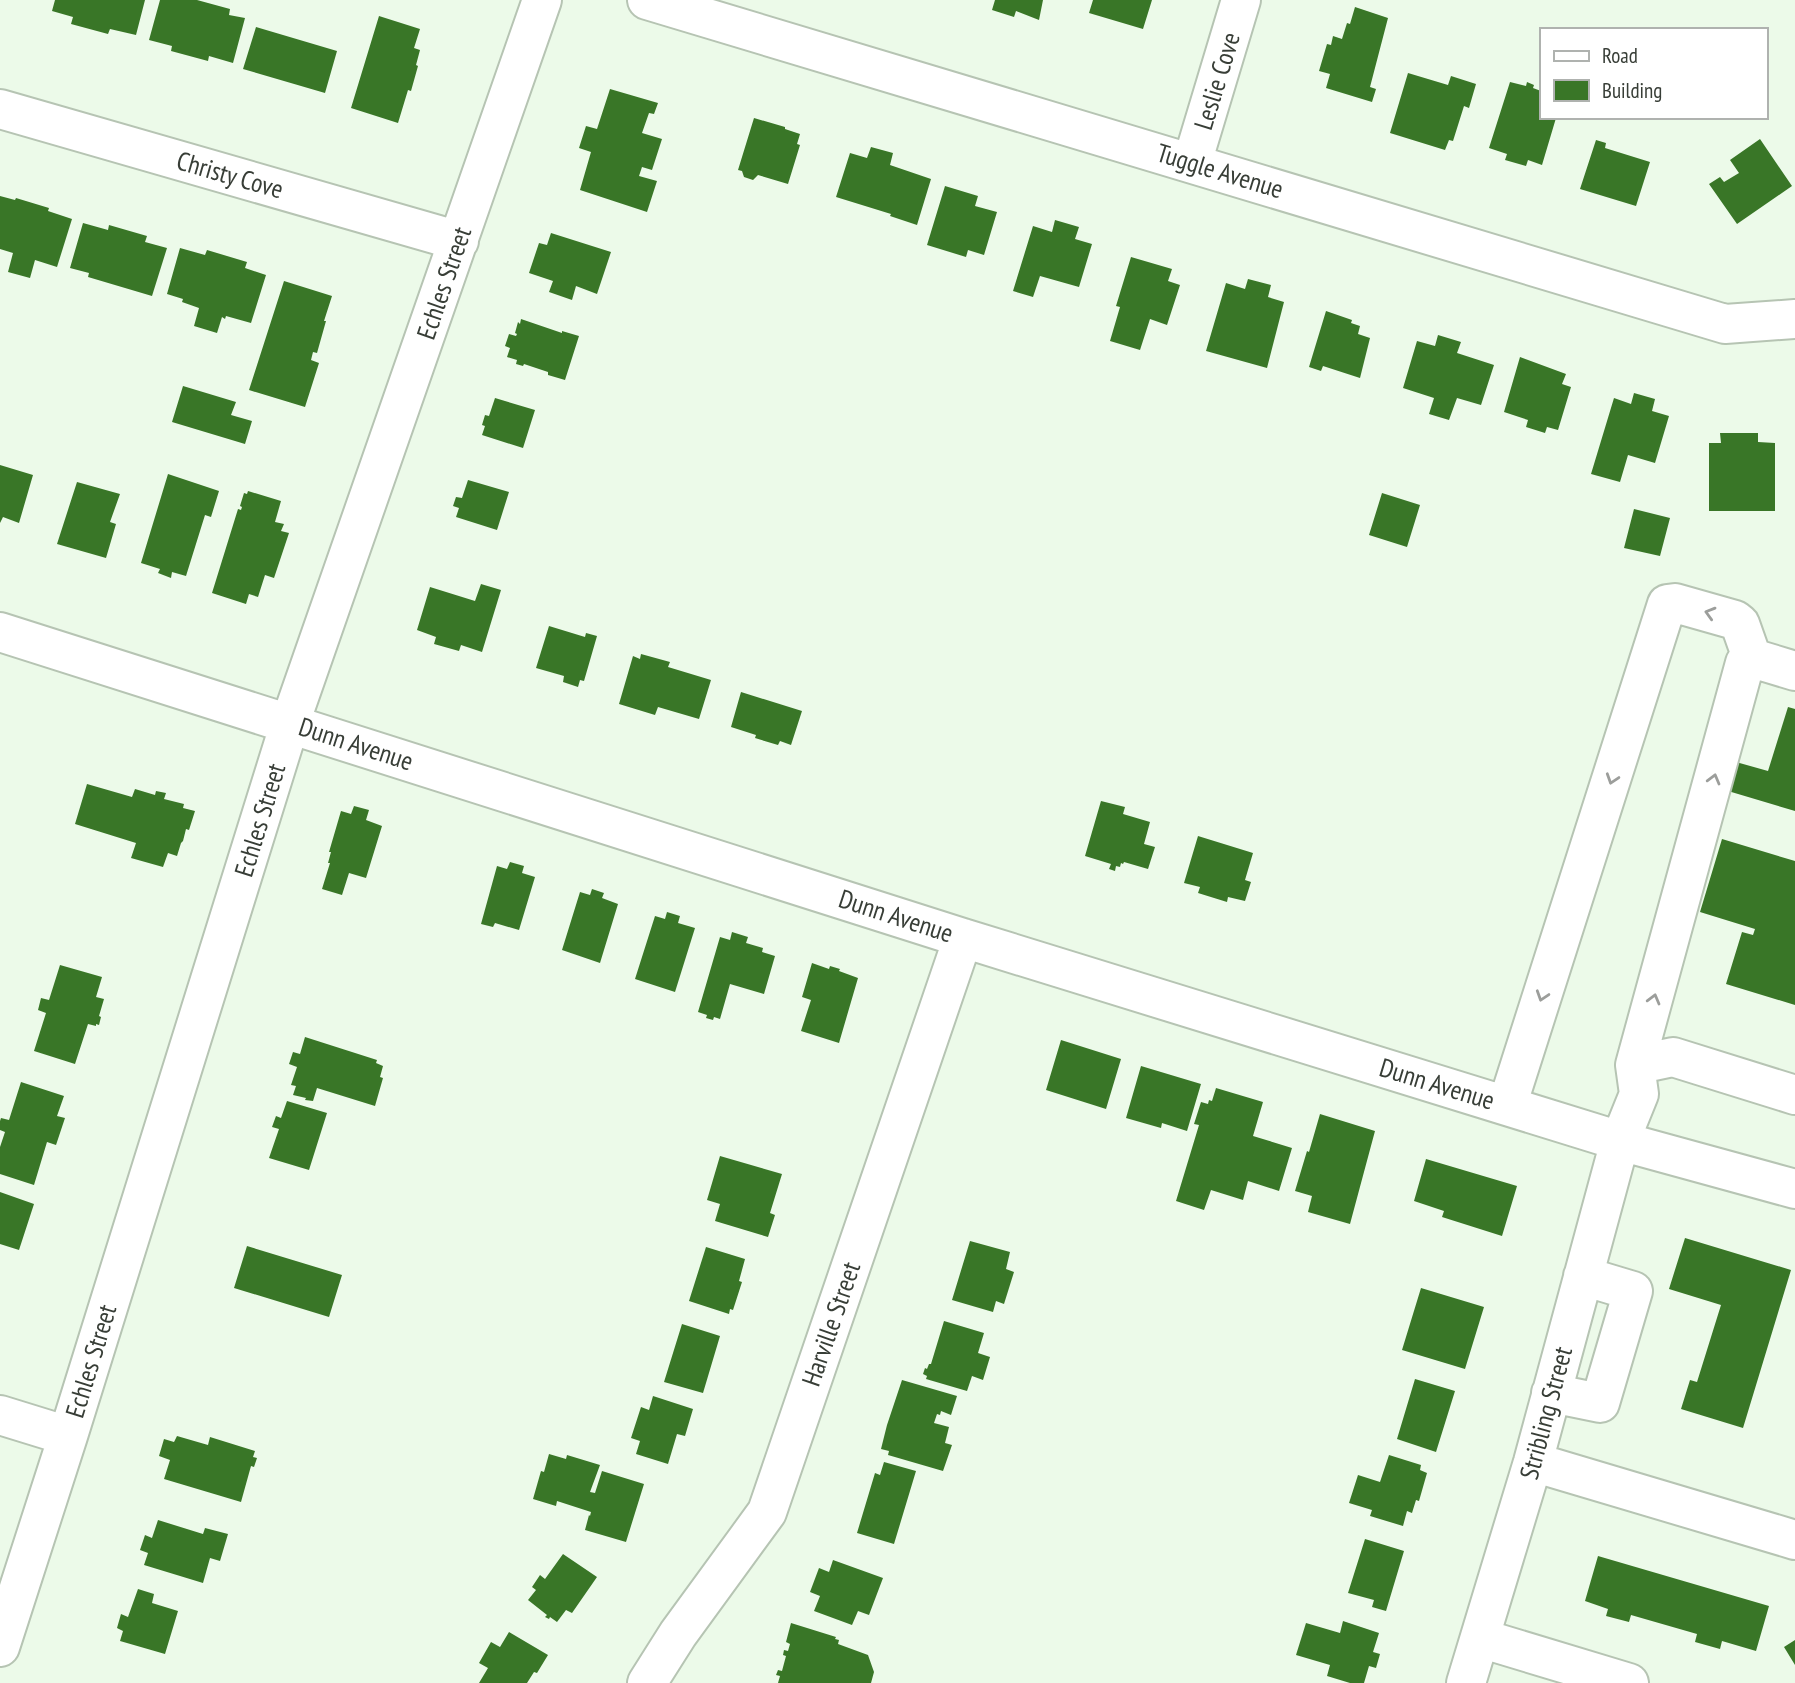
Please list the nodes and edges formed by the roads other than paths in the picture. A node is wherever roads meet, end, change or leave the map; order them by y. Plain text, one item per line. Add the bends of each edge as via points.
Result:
1 (542, 0) edge
2 (647, 0) edge
3 (1241, 0) edge
4 (0, 109) edge
5 (1192, 163) junction
6 (459, 241) junction
7 (1795, 319) edge
8 (0, 632) edge
9 (1752, 658) junction
10 (1795, 671) edge
11 (290, 723) junction
12 (963, 938) junction
13 (1636, 1065) junction
14 (1795, 1095) edge
15 (1507, 1106) junction
16 (1620, 1141) junction
17 (1795, 1189) edge
18 (1583, 1276) junction
19 (1551, 1393) junction
20 (0, 1415) edge
21 (68, 1436) junction
22 (1533, 1462) junction
23 (1795, 1540) edge
24 (1480, 1638) junction
25 (0, 1647) edge
26 (647, 1683) edge
27 (1466, 1683) edge
28 (1629, 1683) edge

1 - 6 street, Echles Street
2 - 5 street, Tuggle Avenue
3 - 5 street, Leslie Cove
4 - 6 street, Christy Cove
5 - 7 street, Tuggle Avenue via 1725,324
6 - 11 street, Echles Street
8 - 11 street, Dunn Avenue
9 - 10 street
13 -> 9 street, Stribling Street via 1745,663
9 -> 15 street via 1735,620 1667,604
11 - 12 street, Dunn Avenue
11 - 21 street, Echles Street
12 - 15 street, Dunn Avenue
12 - 26 street, Harville Street via 767,1512
13 - 14 street via 1673,1057
13 - 16 street, Stribling Street via 1639,1094
15 - 16 street, Dunn Avenue
16 - 17 street, Dunn Avenue
16 - 18 street, Stribling Street
18 - 19 street, Stribling Street
18 - 19 street via 1633,1291 1600,1403
19 - 22 street, Stribling Street
20 - 21 street
21 - 25 street, Echles Street
22 - 23 street
22 - 24 street, Stribling Street
24 - 27 street, Stribling Street
24 - 28 street

